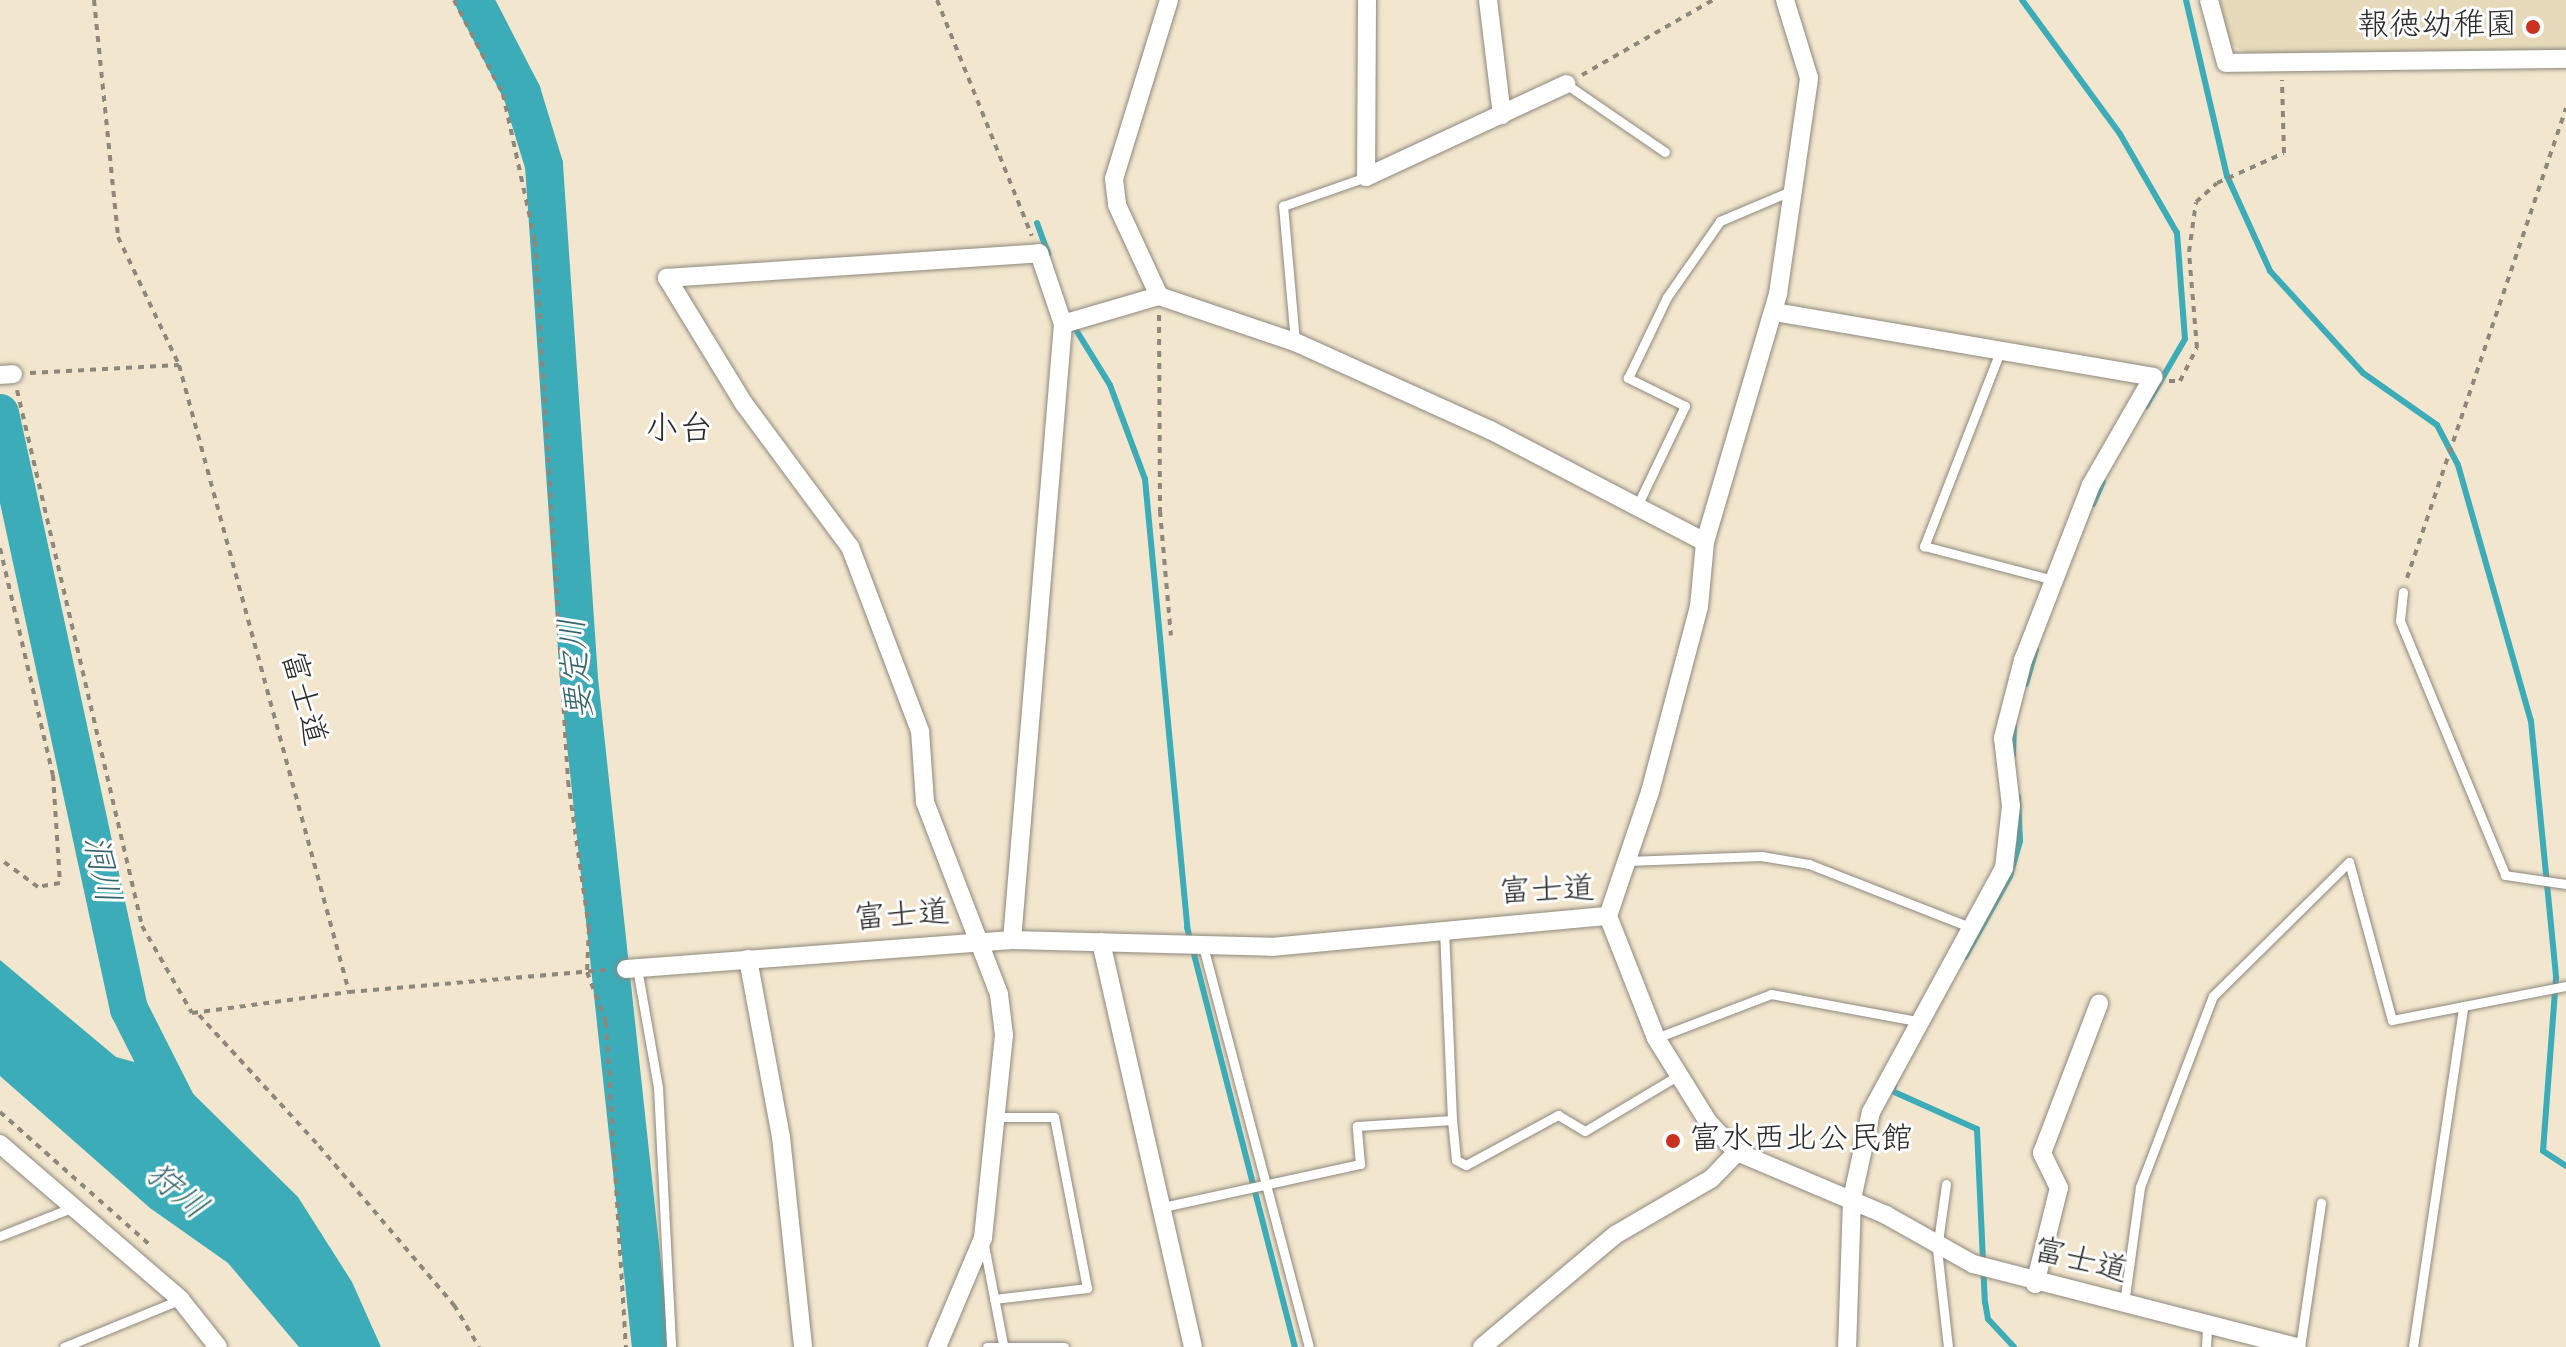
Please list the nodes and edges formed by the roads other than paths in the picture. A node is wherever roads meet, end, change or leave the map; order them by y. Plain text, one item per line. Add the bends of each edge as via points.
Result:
1 (1169, 0) edge
2 (1367, 0) edge
3 (1488, 0) edge
4 (1785, 0) edge
5 (2209, 0) edge
6 (2566, 59) edge
7 (1566, 84) joint
8 (1502, 115) junction
9 (1665, 152) dead end
10 (1366, 177) junction
11 (1797, 189) junction
12 (1159, 296) junction
13 (1774, 312) junction
14 (1063, 324) junction
15 (1295, 342) junction
16 (2001, 349) junction
17 (1635, 509) junction
18 (1705, 542) junction
19 (2050, 579) junction
20 (2403, 592) road end
21 (1627, 861) junction
22 (2566, 884) edge
23 (1608, 916) junction
24 (1443, 928) junction
25 (1972, 928) junction
26 (1012, 940) junction
27 (980, 942) junction
28 (1101, 942) junction
29 (1204, 950) junction
30 (748, 959) junction
31 (632, 968) joint
32 (2566, 986) edge
33 (2099, 1004) dead end
34 (2463, 1007) junction
35 (1917, 1021) junction
36 (1656, 1038) junction
37 (1679, 1075) junction
38 (998, 1117) junction
39 (1452, 1120) junction
40 (0, 1144) edge
41 (1737, 1152) junction
42 (1263, 1183) junction
43 (1946, 1184) dead end
44 (1852, 1199) junction
45 (2321, 1203) dead end
46 (1163, 1207) junction
47 (71, 1208) junction
48 (0, 1236) edge
49 (983, 1238) junction
50 (1937, 1249) junction
51 (2035, 1284) junction
52 (180, 1299) junction
53 (994, 1299) junction
54 (2124, 1305) junction
55 (2206, 1338) edge
56 (1003, 1345) junction
57 (64, 1347) edge
58 (218, 1347) edge
59 (671, 1347) edge
60 (803, 1347) edge
61 (937, 1347) edge
62 (987, 1347) edge
63 (1064, 1347) edge
64 (1193, 1347) edge
65 (1309, 1347) edge
66 (1482, 1347) edge
67 (1847, 1347) edge
68 (1948, 1347) edge
69 (2298, 1347) edge
70 (2413, 1347) edge

1 - 12 street via 1114,179 1117,205
2 - 10 street
3 - 8 street
4 - 11 street via 1809,78
5 - 6 street via 2226,63
7 - 8 street
7 - 9 lane
8 - 10 street
10 - 15 lane via 1283,206
11 - 13 street
11 - 17 lane via 1720,221 1667,297 1628,378 1685,406
12 - 14 street
12 - 15 street
13 - 16 street
13 - 18 street
14 - 26 street
14 - 27 street via 1039,253 667,278 744,404 850,547 920,731 925,802
15 - 17 street via 1490,430
16 - 19 lane via 1924,546
16 - 19 street via 2153,377 2116,436
17 - 18 street
18 - 21 street via 1699,607
19 - 25 street via 2006,718 2011,806 2004,868
20 - 22 lane via 2400,621 2505,875
21 - 23 street
21 - 25 lane via 1761,856 1809,864
23 - 24 street, 富士道
23 - 36 street, 富士道
24 - 29 street, 富士道
24 - 39 lane
25 - 35 street
26 - 27 street, 富士道
26 - 28 street, 富士道
27 - 30 street, 富士道
27 - 38 street via 1004,1035
28 - 29 street, 富士道
28 - 46 street
29 - 42 lane
30 - 31 street, 富士道
30 - 60 street via 781,1137
31 - 59 lane via 658,1087
32 - 34 lane
33 - 51 street via 2042,1153 2059,1188
34 - 54 lane via 2392,1020 2349,862 2213,996 2140,1187
34 - 70 lane
35 - 36 lane via 1771,994
35 - 44 street via 1871,1112
36 - 37 street, 富士道
37 - 39 lane via 1585,1131 1558,1115 1466,1165 1456,1160
37 - 41 street, 富士道
38 - 49 street
38 - 53 lane via 1054,1117 1087,1288
39 - 42 lane via 1357,1126 1360,1164
40 - 47 street
41 - 44 street, 富士道
41 - 66 street via 1711,1179 1615,1235
42 - 46 lane
42 - 65 lane
43 - 50 lane
44 - 50 street, 富士道
44 - 67 street
45 - 69 lane
46 - 64 street
47 - 48 lane
47 - 52 street
49 - 53 lane
49 - 61 street
50 - 51 street, 富士道
50 - 68 lane
51 - 54 street, 富士道
52 - 57 lane
52 - 58 street
53 - 56 lane
54 - 55 street, 富士道
55 - 69 street, 富士道
56 - 62 lane
56 - 63 lane

